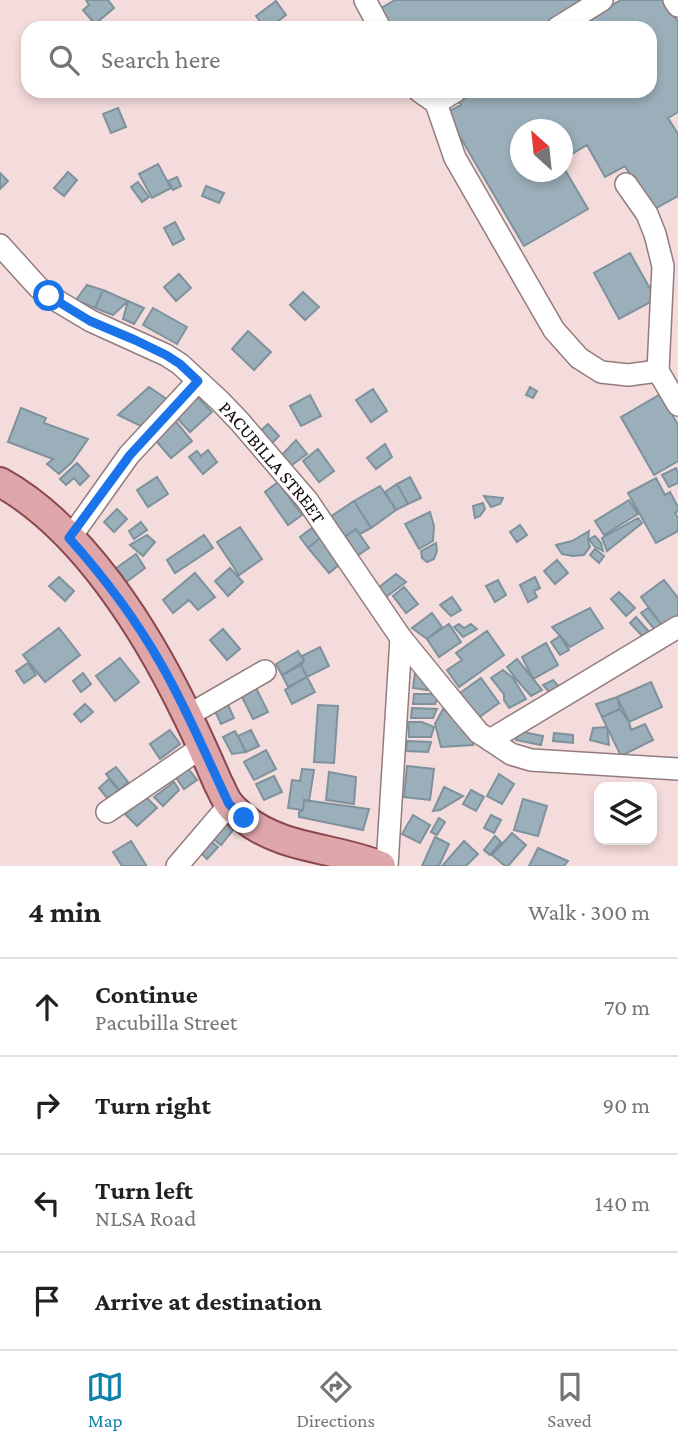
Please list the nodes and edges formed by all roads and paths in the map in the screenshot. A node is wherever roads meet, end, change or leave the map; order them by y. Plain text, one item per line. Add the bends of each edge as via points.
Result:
1 (365, 0) edge
2 (602, 0) edge
3 (674, 0) edge
4 (678, 6) edge
5 (376, 21) edge
6 (568, 21) edge
7 (427, 98) edge
8 (626, 184) dead end
9 (0, 245) edge
10 (658, 371) junction
11 (198, 381) junction
12 (678, 405) edge
13 (0, 482) edge
14 (69, 538) junction
15 (678, 627) edge
16 (401, 638) junction
17 (265, 671) dead end
18 (187, 716) junction
19 (490, 740) junction
20 (202, 747) junction
21 (678, 769) edge
22 (229, 804) junction
23 (107, 812) dead end
24 (378, 865) edge
25 (177, 866) edge

1 - 5 street
2 - 6 street
3 - 4 street
7 - 10 street via 455,158 554,330 579,358 601,372
8 - 10 street via 647,214 663,266
9 - 11 street, PACUBILLA STREET via 49,296 90,321 166,355
10 - 12 street
11 - 14 street via 130,455
11 - 16 street, PACUBILLA STREET via 307,500
13 - 14 main road via 37,507
14 - 18 main road via 143,634
15 - 19 street
16 - 19 street, PACUBILLA STREET via 479,733
16 - 24 street
17 - 18 street
18 - 20 main road
19 - 21 street, PACUBILLA STREET via 531,760
20 - 22 main road
20 - 23 street
22 - 24 main road via 278,839
22 - 25 street

